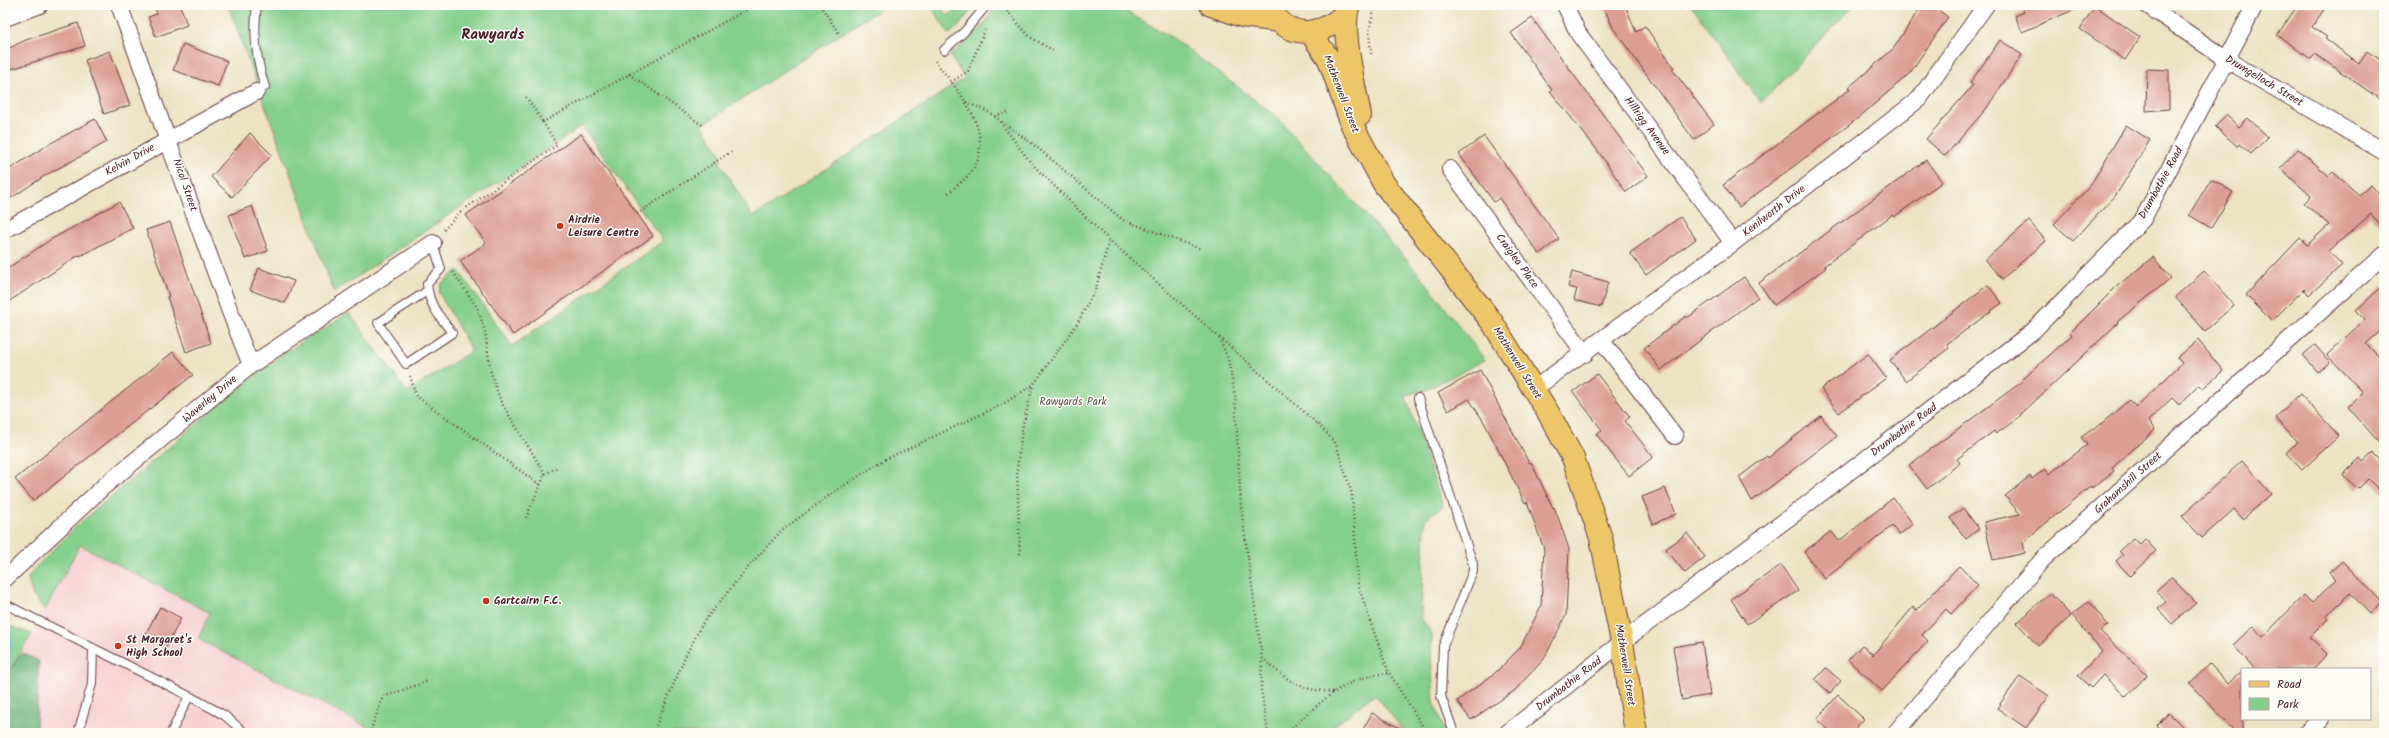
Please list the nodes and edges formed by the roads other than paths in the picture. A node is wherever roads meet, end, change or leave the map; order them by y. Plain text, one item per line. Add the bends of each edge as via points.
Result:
1 (40, 5) edge
2 (119, 5) edge
3 (257, 5) edge
4 (987, 5) edge
5 (1211, 5) edge
6 (1565, 5) edge
7 (1986, 5) edge
8 (2147, 5) edge
9 (2255, 5) edge
10 (1347, 9) edge
11 (1273, 13) edge
12 (5, 18) edge
13 (1310, 32) junction
14 (944, 50) dead end
15 (2228, 60) junction
16 (256, 92) joint
17 (169, 139) junction
18 (2384, 152) edge
19 (1366, 154) junction
20 (1450, 169) dead end
21 (5, 230) edge
22 (433, 243) joint
23 (1733, 244) junction
24 (2384, 255) edge
25 (427, 291) junction
26 (1602, 341) junction
27 (1585, 354) junction
28 (251, 365) junction
29 (1534, 389) junction
30 (1418, 398) dead end
31 (1675, 436) dead end
32 (6, 576) edge
33 (5, 604) edge
34 (1622, 642) junction
35 (93, 648) junction
36 (189, 696) junction
37 (2320, 720) edge
38 (78, 733) edge
39 (171, 733) edge
40 (245, 733) edge
41 (1454, 733) edge
42 (1507, 733) edge
43 (1636, 733) edge
44 (1894, 733) edge
45 (2306, 733) edge

1 - 12 street
2 - 17 street, Nicol Street
3 - 16 lane via 256,48 258,68 265,87
4 - 14 lane via 969,27
5 - 11 main road via 1242,16
6 - 23 street, Hillrigg Avenue via 1578,33
7 - 23 street, Kenilworth Drive via 1919,99
8 - 15 street, Drumgelloch Street
9 - 15 street, Drumbathie Road
10 - 13 main road via 1334,24
10 - 19 main road via 1346,31
11 - 13 main road via 1296,31
13 - 19 main road, Motherwell Street via 1329,59 1352,125
15 - 18 street, Drumgelloch Street
15 - 34 street, Drumbathie Road via 2143,219 2033,331
16 - 17 street, Kelvin Drive
17 - 21 street, Kelvin Drive
17 - 28 street, Nicol Street via 222,293
19 - 29 main road, Motherwell Street via 1384,184 1492,322
20 - 27 street, Craiglea Place
22 - 25 lane via 441,269 427,284
22 - 28 street, Waverley Drive
23 - 26 street, Kenilworth Drive
24 - 44 street, Grahamshill Street via 2042,559
25 - 25 lane via 428,299 452,333 406,364 378,324
26 - 27 street, Kenilworth Drive
26 - 31 street
27 - 29 street, Kenilworth Drive
28 - 32 street, Waverley Drive via 103,487
29 - 34 main road, Motherwell Street via 1573,458 1592,507 1601,538
30 - 41 lane via 1473,564 1473,572 1443,646 1441,696
33 - 35 lane
34 - 42 street, Drumbathie Road
34 - 43 main road, Motherwell Street
35 - 36 lane
35 - 38 lane via 92,684
36 - 39 lane
36 - 40 lane via 224,715
37 - 45 street

